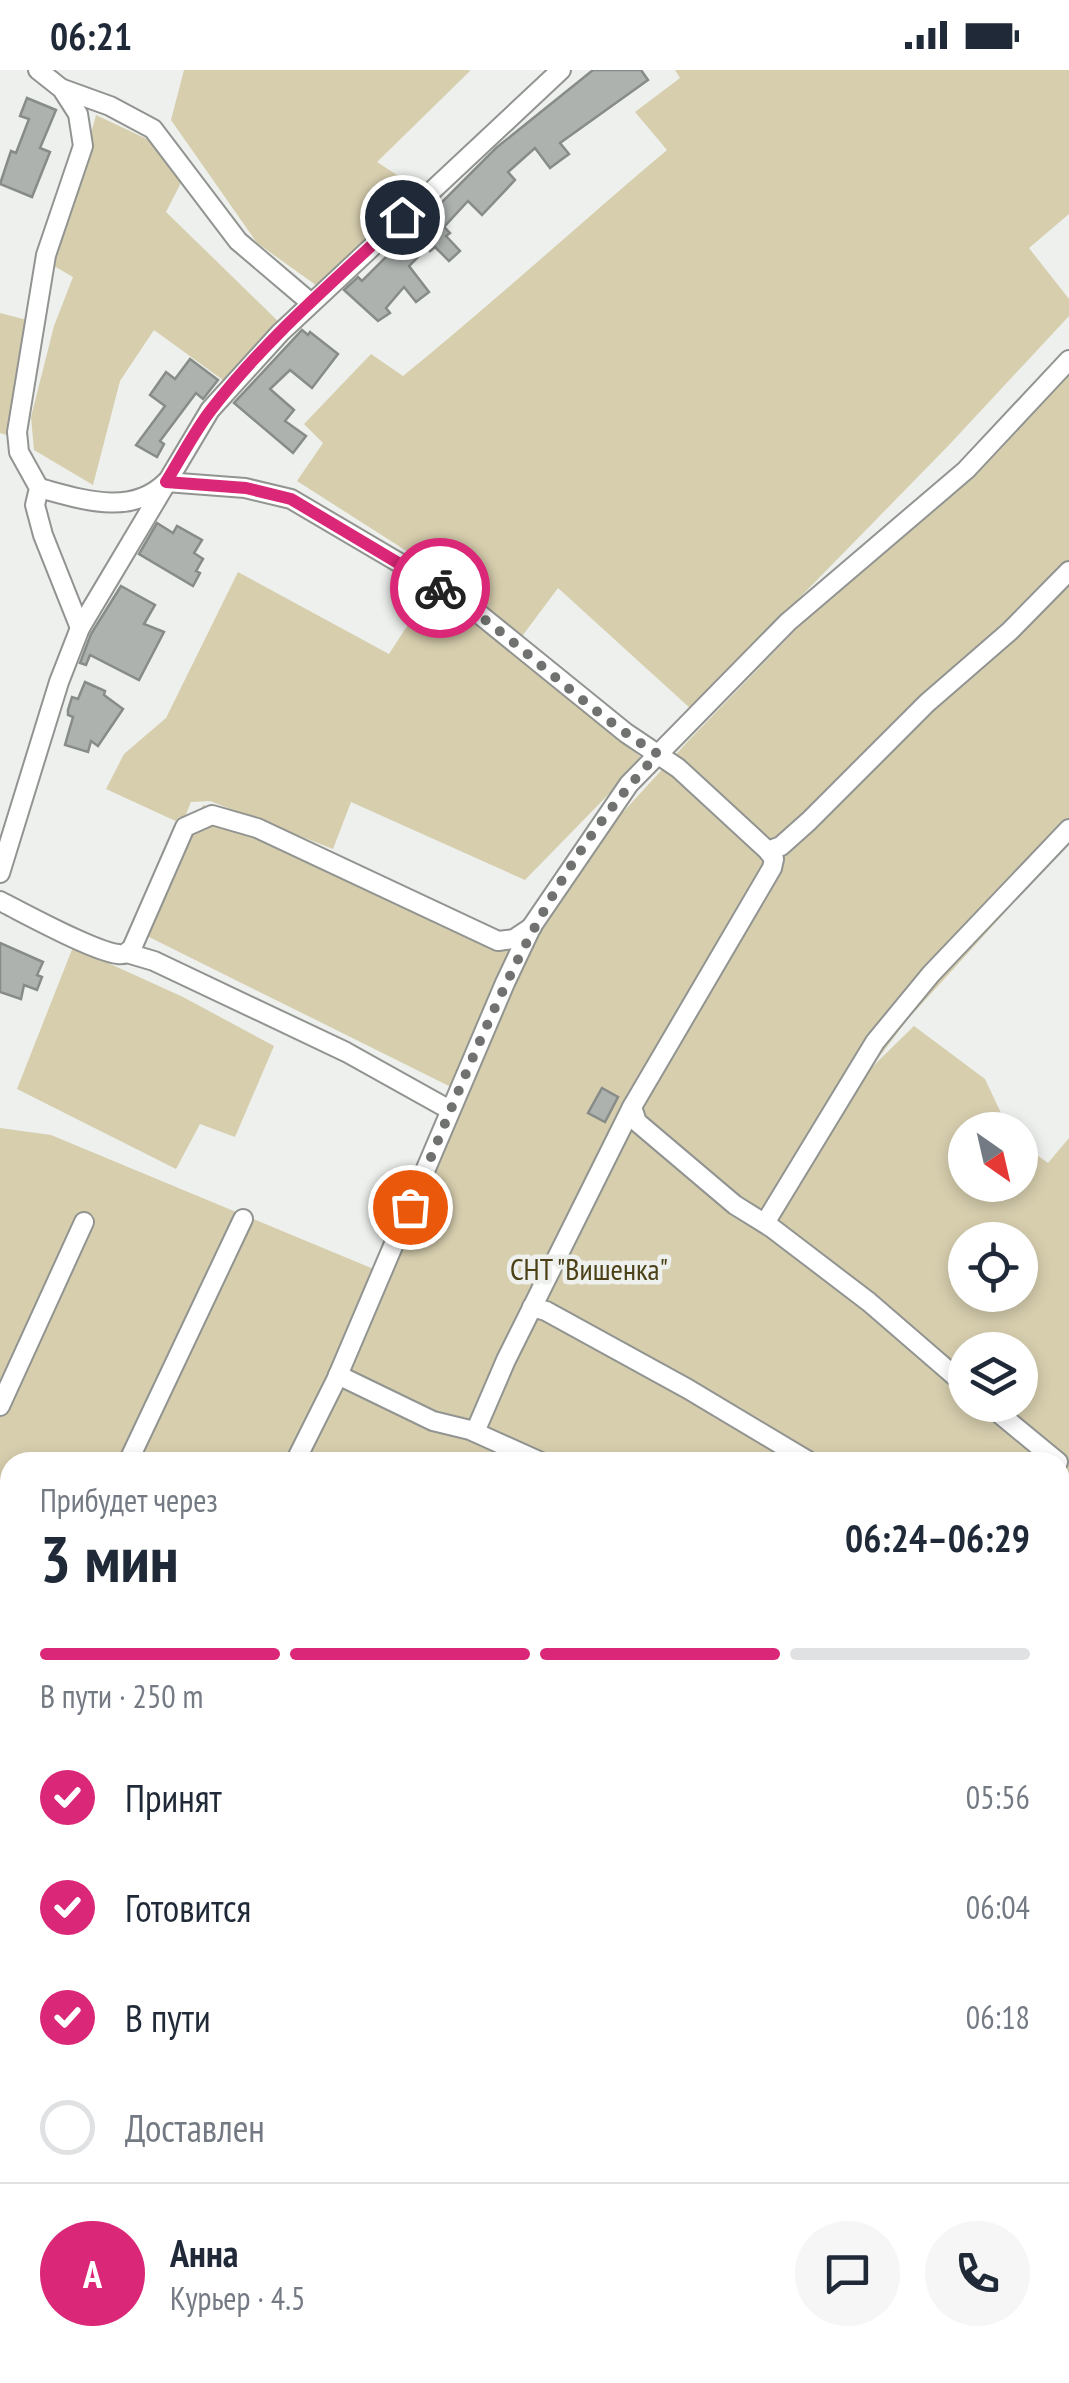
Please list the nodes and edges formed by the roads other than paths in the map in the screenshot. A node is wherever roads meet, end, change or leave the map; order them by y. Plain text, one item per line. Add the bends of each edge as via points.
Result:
1 (38, 70) edge
2 (561, 70) edge
3 (62, 89) junction
4 (311, 304) junction
5 (1069, 360) edge
6 (166, 482) junction
7 (38, 488) junction
8 (1069, 570) edge
9 (80, 628) junction
10 (658, 754) junction
11 (1069, 828) edge
12 (768, 851) junction
13 (0, 873) edge
14 (0, 901) edge
15 (532, 926) junction
16 (127, 953) junction
17 (632, 1107) junction
18 (450, 1110) junction
19 (243, 1219) dead end
20 (84, 1222) dead end
21 (765, 1223) junction
22 (532, 1307) junction
23 (948, 1369) edge
24 (338, 1375) junction
25 (0, 1406) edge
26 (1010, 1422) edge
27 (475, 1432) junction
28 (133, 1452) edge
29 (300, 1452) edge
30 (520, 1452) edge
31 (793, 1452) edge
32 (1046, 1452) edge

1 - 3 street
2 - 4 street
3 - 4 street via 154,130 238,241
3 - 7 street via 78,114 83,146 46,254 17,432 19,452
4 - 6 street via 210,410
5 - 10 street via 966,470 788,622
6 - 7 street via 148,498 126,503
6 - 9 street
6 - 10 street via 291,499 473,609
7 - 9 street via 42,535
8 - 12 street via 809,821
9 - 13 street
10 - 12 street
10 - 15 street via 628,784
11 - 21 street via 875,1042
12 - 17 street via 772,868
14 - 16 street
15 - 16 street via 498,941 257,828 212,814 185,828
15 - 18 street
16 - 18 street via 332,1045
17 - 21 street via 637,1122 677,1157
17 - 22 street
18 - 24 street
19 - 28 street
20 - 25 street
21 - 23 street
22 - 27 street
22 - 31 street
24 - 27 street via 433,1421
24 - 29 street
26 - 32 street
27 - 30 street

